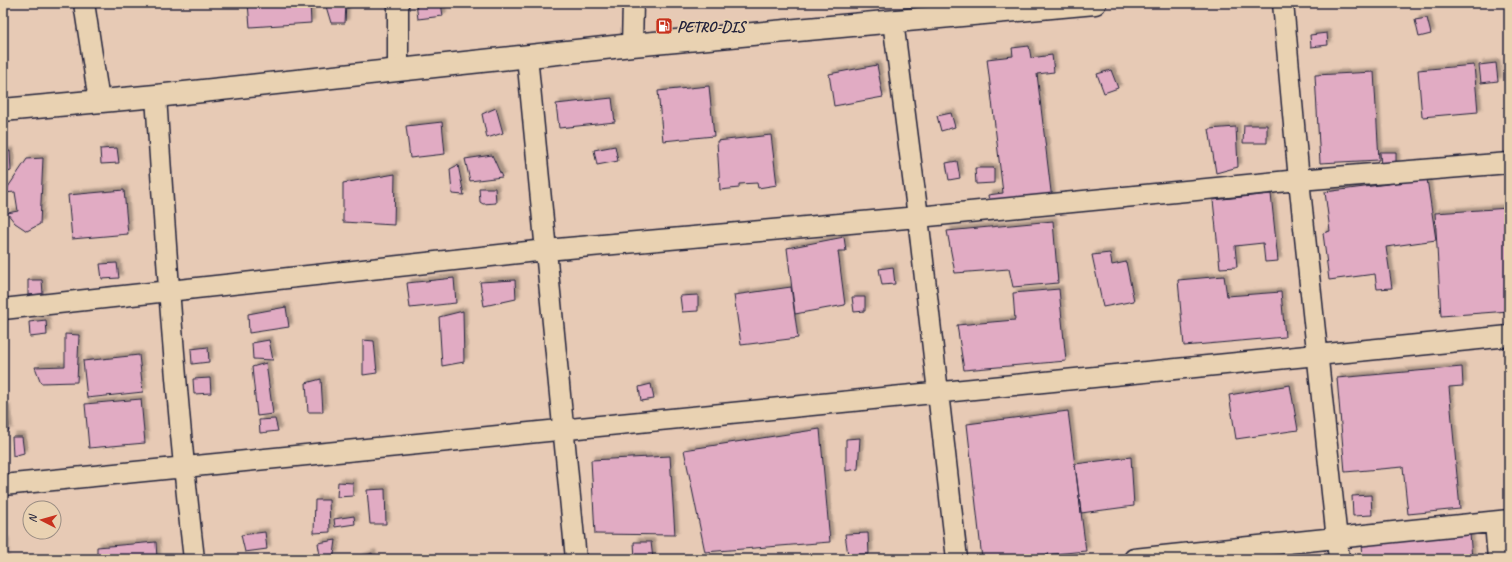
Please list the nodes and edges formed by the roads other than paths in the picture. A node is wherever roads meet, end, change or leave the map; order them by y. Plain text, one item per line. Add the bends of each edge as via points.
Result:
1 (84, 3) edge
2 (398, 3) edge
3 (633, 3) edge
4 (1095, 3) edge
5 (1283, 3) edge
6 (893, 21) junction
7 (632, 45) junction
8 (527, 56) junction
9 (398, 70) junction
10 (156, 96) junction
11 (100, 101) junction
12 (3, 110) edge
13 (1509, 163) edge
14 (1299, 180) junction
15 (918, 216) junction
16 (546, 250) junction
17 (169, 291) junction
18 (3, 309) edge
19 (1509, 336) edge
20 (1318, 355) junction
21 (938, 392) junction
22 (564, 429) junction
23 (183, 468) junction
24 (3, 485) edge
25 (1502, 521) edge
26 (1337, 539) junction
27 (194, 559) edge
28 (576, 559) edge
29 (957, 559) edge
30 (1134, 559) edge
31 (1339, 559) edge
32 (1498, 559) edge

1 - 11 street
2 - 9 street
3 - 7 street
4 - 6 street
5 - 14 street
6 - 7 street
6 - 15 street
7 - 8 street
8 - 9 street
8 - 16 street
9 - 10 street
10 - 11 street
10 - 17 street
11 - 12 street
13 - 14 street
14 - 15 street
14 - 20 street
15 - 16 street
15 - 21 street
16 - 17 street
16 - 22 street
17 - 18 street
17 - 23 street
19 - 20 street
20 - 21 street
20 - 26 street
21 - 22 street
21 - 29 street
22 - 23 street
22 - 28 street
23 - 24 street
23 - 27 street
25 - 26 street
25 - 32 street
26 - 30 street
26 - 31 street

